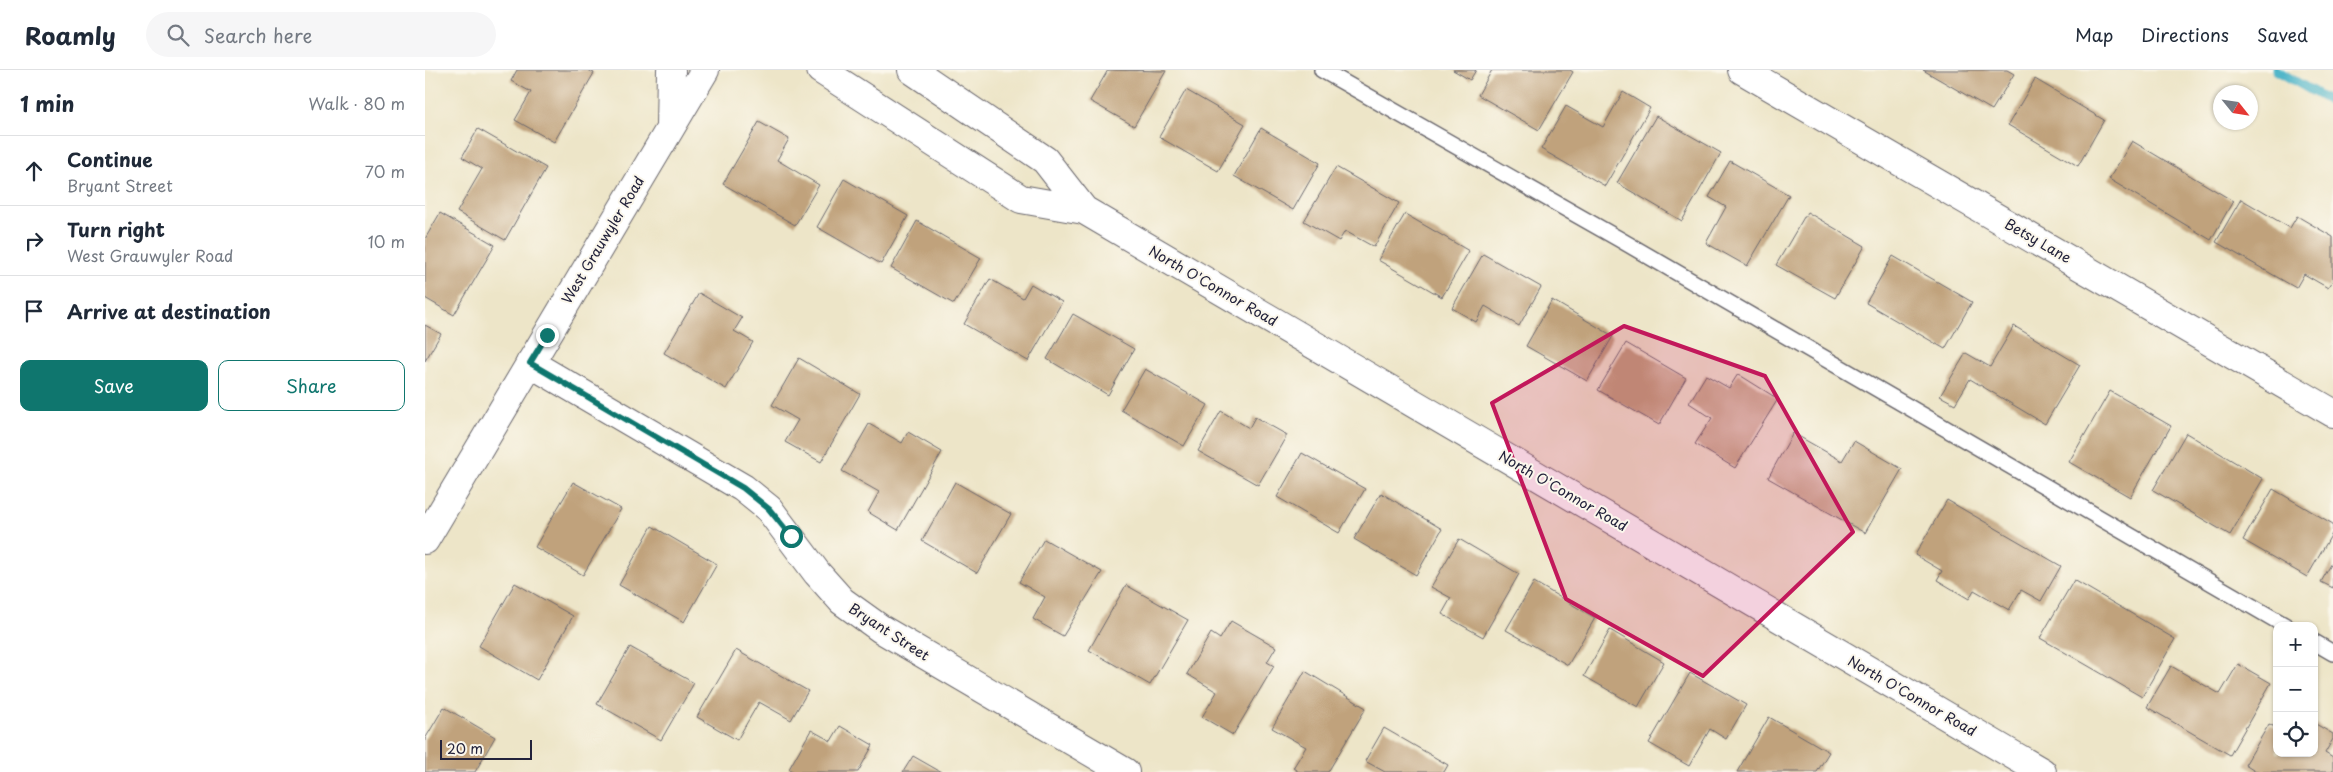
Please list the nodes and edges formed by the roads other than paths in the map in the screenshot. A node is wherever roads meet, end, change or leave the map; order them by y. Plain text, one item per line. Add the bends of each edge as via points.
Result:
1 (671, 70) edge
2 (705, 70) edge
3 (821, 70) edge
4 (912, 70) edge
5 (1322, 70) edge
6 (1742, 70) edge
7 (670, 129) junction
8 (1084, 210) junction
9 (530, 363) junction
10 (2333, 413) edge
11 (425, 540) edge
12 (2279, 622) edge
13 (2318, 644) edge
14 (2333, 653) edge
15 (1125, 772) edge
16 (2042, 772) edge

1 - 7 main road
2 - 7 main road, West Grauwyler Road
3 - 8 main road, North O'Connor Road via 1021,199
4 - 8 main road, North O'Connor Road via 1045,160
5 - 12 lane
6 - 10 main road, Betsy Lane
7 - 9 main road, West Grauwyler Road
8 - 16 main road, North O'Connor Road
9 - 11 main road, West Grauwyler Road
9 - 15 main road, Bryant Street via 743,488 769,509 842,601 881,629
13 - 14 lane

